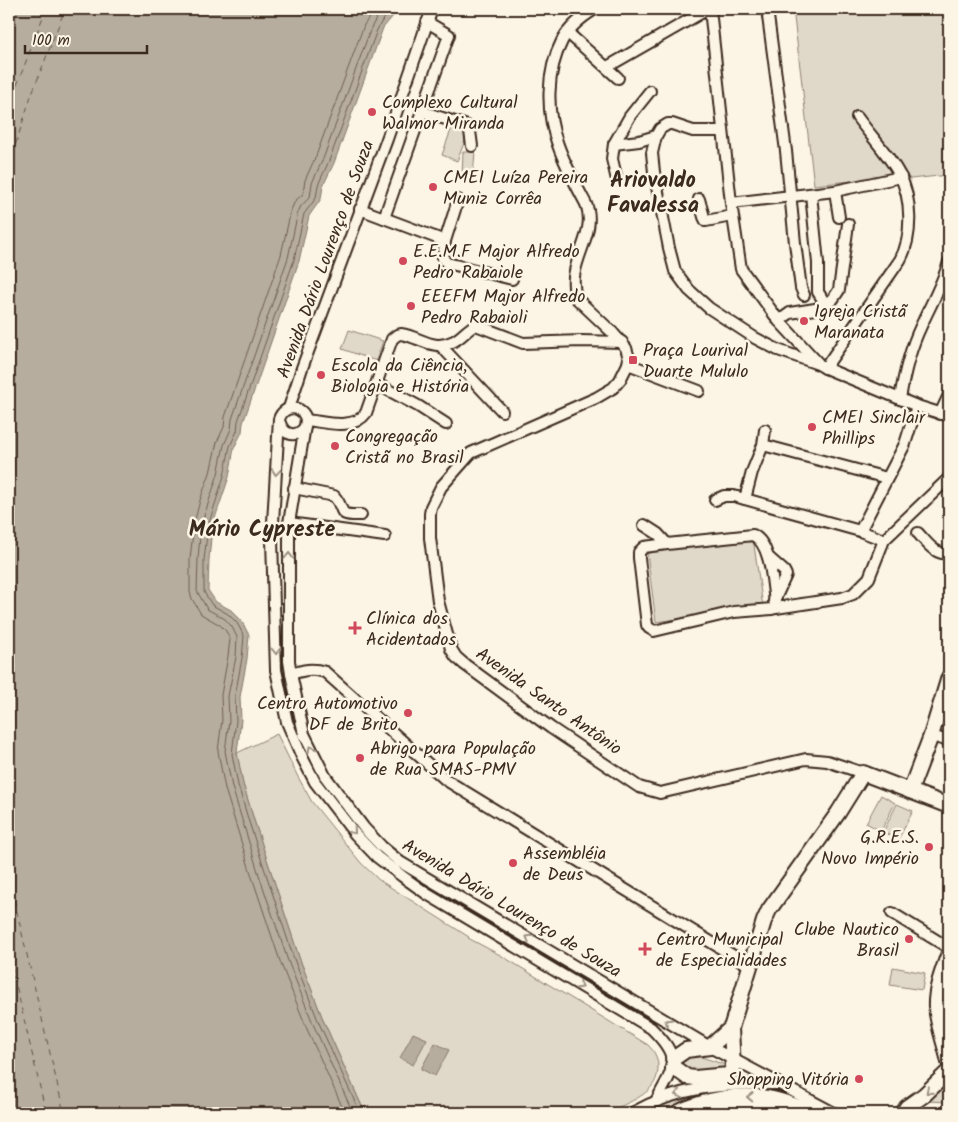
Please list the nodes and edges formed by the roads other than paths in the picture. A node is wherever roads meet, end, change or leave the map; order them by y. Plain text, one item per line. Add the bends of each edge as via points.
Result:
1 (432, 9) edge
2 (595, 9) edge
3 (709, 9) edge
4 (767, 9) edge
5 (427, 22) junction
6 (568, 33) junction
7 (607, 67) junction
8 (618, 78) dead end
9 (650, 91) dead end
10 (421, 112) junction
11 (858, 117) dead end
12 (723, 131) junction
13 (656, 136) junction
14 (614, 144) junction
15 (472, 146) dead end
16 (901, 177) junction
17 (617, 180) dead end
18 (835, 191) junction
19 (811, 194) junction
20 (790, 197) junction
21 (699, 199) dead end
22 (458, 200) dead end
23 (731, 203) junction
24 (360, 209) junction
25 (732, 216) junction
26 (384, 218) junction
27 (445, 241) junction
28 (949, 262) edge
29 (512, 278) dead end
30 (804, 295) dead end
31 (826, 305) junction
32 (779, 321) junction
33 (622, 342) junction
34 (441, 346) junction
35 (628, 364) junction
36 (822, 366) junction
37 (377, 384) junction
38 (699, 391) dead end
39 (949, 395) edge
40 (900, 399) junction
41 (917, 406) junction
42 (289, 408) junction
43 (502, 411) dead end
44 (945, 415) edge
45 (280, 423) junction
46 (305, 424) junction
47 (446, 424) dead end
48 (765, 430) dead end
49 (763, 445) junction
50 (888, 478) junction
51 (949, 478) edge
52 (294, 488) junction
53 (745, 499) junction
54 (715, 500) dead end
55 (361, 515) dead end
56 (289, 523) junction
57 (644, 525) dead end
58 (860, 531) junction
59 (918, 533) dead end
60 (385, 536) dead end
61 (884, 540) junction
62 (667, 544) junction
63 (949, 554) edge
64 (768, 556) junction
65 (775, 605) junction
66 (275, 607) junction
67 (288, 607) junction
68 (291, 674) junction
69 (949, 677) edge
70 (931, 736) junction
71 (949, 741) edge
72 (862, 773) junction
73 (912, 787) junction
74 (949, 796) edge
75 (949, 806) edge
76 (397, 866) junction
77 (892, 913) dead end
78 (513, 928) junction
79 (505, 941) junction
80 (949, 948) edge
81 (949, 953) edge
82 (750, 966) junction
83 (731, 1028) junction
84 (710, 1047) junction
85 (733, 1059) junction
86 (949, 1062) edge
87 (673, 1063) junction
88 (949, 1071) edge
89 (778, 1084) junction
90 (656, 1101) junction
91 (905, 1110) edge
92 (632, 1113) edge
93 (677, 1113) edge
94 (704, 1113) edge
95 (783, 1113) edge
96 (814, 1113) edge
97 (834, 1113) edge
98 (892, 1113) edge

1 - 5 street, Avenida Dário Lourenço de Souza
2 - 6 street
3 - 7 street
3 - 12 street
4 - 20 street
5 - 10 street via 448,35
5 - 24 street, Avenida Dário Lourenço de Souza
6 - 7 street
6 - 33 street via 554,63 549,95 558,147 589,214 573,284 577,299
7 - 8 street
9 - 14 street
10 - 15 street via 467,126
10 - 26 street
11 - 16 street
12 - 13 street via 693,131 668,124
12 - 23 street
13 - 14 street
13 - 36 street via 652,153 659,198 672,261 682,283 708,308 756,338
14 - 17 street via 612,159
16 - 18 street
16 - 36 street via 910,218 905,252
18 - 19 street
18 - 31 street via 843,221 839,290
19 - 20 street
19 - 31 street via 818,292
20 - 23 street
20 - 30 street via 794,243
21 - 25 street via 706,221
22 - 27 street
23 - 25 street
24 - 26 street
24 - 42 street, Avenida Dário Lourenço de Souza
25 - 32 street via 741,269
26 - 27 street
27 - 29 street via 445,262
28 - 40 street via 914,343
31 - 32 street via 790,313
32 - 36 street
33 - 34 street via 523,343 476,325 457,340
33 - 35 street via 628,352
34 - 37 street via 406,334 397,335 392,339
34 - 43 street
35 - 38 street
35 - 72 street, Avenida Santo Antônio via 617,384 596,398 471,453 436,494 430,514 430,538 438,601 451,649 464,664 551,728 650,791 667,792 806,759 827,761
36 - 40 street
37 - 46 street via 366,413 357,422
37 - 47 street
39 - 44 street
40 - 41 street
41 - 44 street
41 - 50 street via 905,444
42 - 45 street via 282,414
42 - 46 street via 301,410
45 - 46 street via 291,434 299,433
45 -> 66 street, Avenida Dário Lourenço de Souza via 272,540
46 - 52 street, Avenida Dário Lourenço de Souza
48 - 49 street
49 - 50 street
49 - 53 street
50 - 58 street
51 - 61 street
52 - 55 street via 334,496 344,514
52 - 56 street, Avenida Dário Lourenço de Souza
53 - 54 street via 729,496
53 - 58 street
56 - 60 street
67 -> 56 street, Avenida Dário Lourenço de Souza
57 - 62 street
58 - 61 street
59 - 63 street via 934,551
61 - 65 street via 869,578 853,594
62 - 64 street via 748,534 760,540
62 - 65 street via 644,547 639,554 647,624 651,630
64 - 65 street
64 - 65 street via 786,576
66 - 67 street
66 -> 76 street, Avenida Dário Lourenço de Souza via 276,670 288,722 302,757 315,782 355,834 376,857
67 - 68 street, Avenida Dário Lourenço de Souza
76 -> 68 street, Avenida Dário Lourenço de Souza via 325,776 304,734
68 - 82 street via 307,669 325,672 446,780
69 - 70 main road
70 - 71 street
70 - 73 main road
72 - 73 main road, Avenida Santo Antônio
72 - 82 main road via 770,910
73 - 74 main road, Avenida Santo Antônio
73 - 75 main road, Avenida Santo Antônio
76 - 78 street, Avenida Dário Lourenço de Souza
76 - 79 street, Avenida Dário Lourenço de Souza via 427,894
77 - 80 street
78 - 79 street
84 -> 78 street, Avenida Dário Lourenço de Souza
79 -> 87 street, Avenida Dário Lourenço de Souza via 651,1028 662,1039
81 - 86 main road via 936,1007
82 - 83 main road
83 - 84 main road
83 - 85 main road
84 - 85 street, Avenida Dário Lourenço de Souza
84 - 87 main road via 686,1050
85 - 87 main road via 733,1070 728,1074 695,1078 687,1077
85 - 89 street, Avenida Dário Lourenço de Souza
87 - 90 street
88 -> 91 main road
89 -> 90 street via 704,1087
89 - 97 street, Avenida Dário Lourenço de Souza
90 - 92 street
91 - 98 main road
96 -> 93 main road via 772,1098 744,1096 710,1102
94 - 95 main road via 736,1109 770,1109

